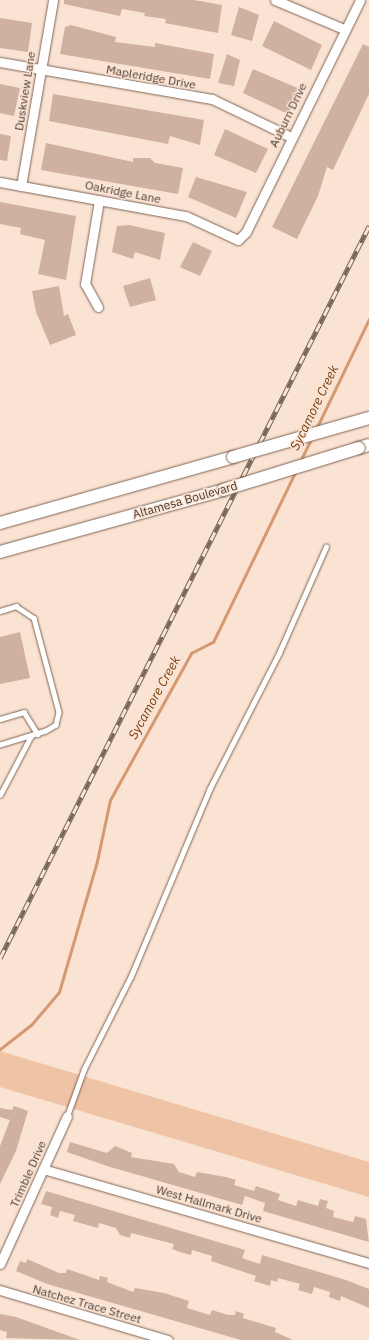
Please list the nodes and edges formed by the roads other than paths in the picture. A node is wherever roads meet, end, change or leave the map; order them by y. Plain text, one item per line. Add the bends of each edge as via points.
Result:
1 (52, 0) edge
2 (276, 0) edge
3 (360, 0) edge
4 (344, 28) junction
5 (0, 62) edge
6 (41, 70) junction
7 (291, 137) junction
8 (0, 182) edge
9 (21, 186) junction
10 (99, 200) junction
11 (238, 240) joint
12 (98, 307) dead end
13 (369, 418) edge
14 (364, 446) edge
15 (0, 523) edge
16 (326, 547) dead end
17 (0, 552) edge
18 (0, 611) edge
19 (0, 719) edge
20 (38, 734) junction
21 (31, 736) junction
22 (0, 745) edge
23 (0, 795) edge
24 (67, 1116) joint
25 (43, 1170) junction
26 (369, 1263) edge
27 (0, 1264) edge
28 (0, 1290) edge
29 (168, 1340) edge

1 - 6 street, Duskview Lane
2 - 4 street
3 - 4 street, Auburn Drive
4 - 7 street, Auburn Drive
5 - 6 street, Mapleridge Drive
6 - 7 street, Mapleridge Drive via 212,100
6 - 9 street, Duskview Lane
7 - 11 street, Auburn Drive via 246,232
8 - 9 street, Oakridge Lane
9 - 10 street, Oakridge Lane
10 - 11 street, Oakridge Lane via 186,216
10 - 12 street via 85,284
13 - 15 main road, bridge
14 - 17 main road, Altamesa Boulevard, bridge via 223,490
16 - 24 lane via 279,653 209,790 131,976 84,1069
18 - 20 lane via 16,606 34,618 59,712 56,725
19 - 20 lane via 24,712
20 - 21 lane
21 - 22 lane
21 - 23 lane
24 - 25 street, Trimble Drive
25 - 26 street, West Hallmark Drive
25 - 27 street, Trimble Drive
28 - 29 street, Natchez Trace Street

